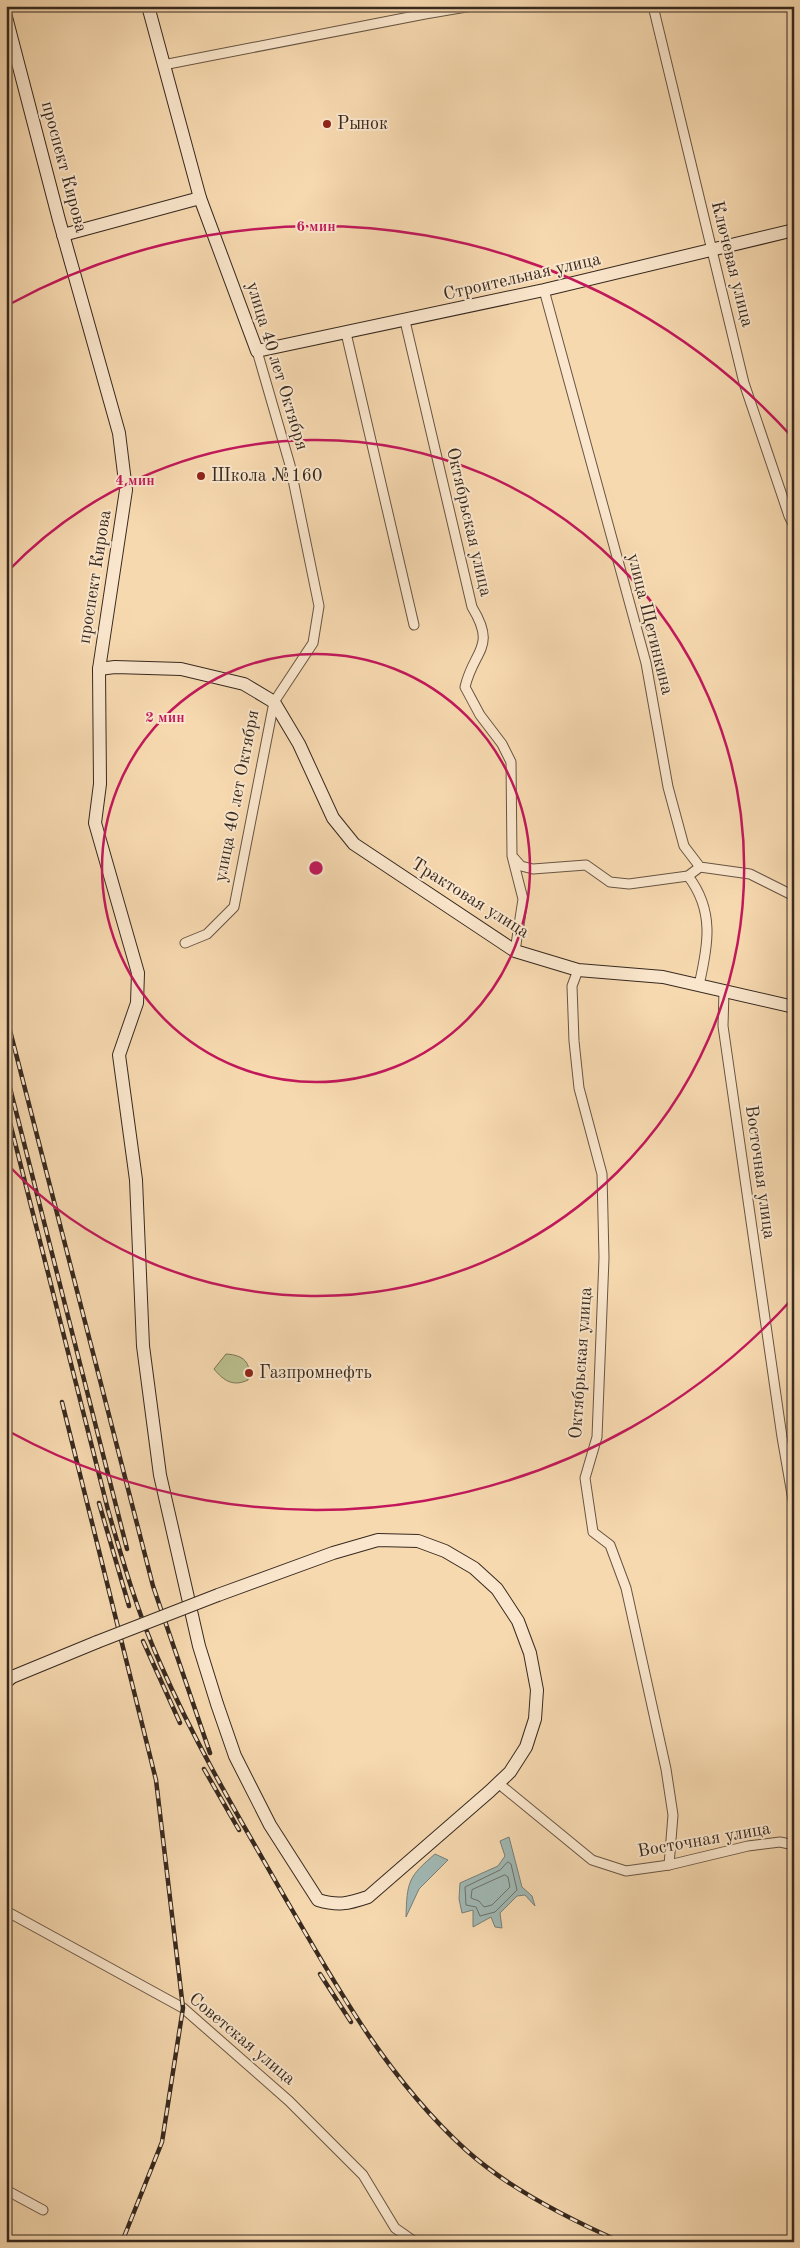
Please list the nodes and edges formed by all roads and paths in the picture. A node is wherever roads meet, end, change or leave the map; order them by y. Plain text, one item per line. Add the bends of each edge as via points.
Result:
1 (148, 6) edge
2 (472, 6) edge
3 (653, 6) edge
4 (6, 17) edge
5 (163, 65) junction
6 (200, 198) junction
7 (794, 230) edge
8 (63, 235) junction
9 (712, 251) junction
10 (544, 290) junction
11 (405, 321) junction
12 (346, 333) junction
13 (257, 351) junction
14 (791, 515) edge
15 (794, 526) edge
16 (414, 625) dead end
17 (99, 669) junction
18 (274, 702) junction
19 (512, 856) junction
20 (700, 867) junction
21 (688, 876) junction
22 (794, 896) edge
23 (185, 943) dead end
24 (515, 950) junction
25 (578, 970) junction
26 (699, 985) junction
27 (724, 991) junction
28 (794, 1007) edge
29 (794, 1506) edge
30 (6, 1682) edge
31 (498, 1783) junction
32 (794, 1845) edge
33 (669, 1865) junction
34 (6, 1911) edge
35 (6, 2190) edge
36 (43, 2210) dead end
37 (414, 2242) edge

1 - 5 street, улица 40 лет Октября
2 - 5 street
3 - 9 street, Ключевая улица
4 - 8 street, проспект Кирова
5 - 6 street, улица 40 лет Октября
6 - 8 street
6 - 13 street, улица 40 лет Октября
7 - 9 street, Строительная улица
8 - 17 street, проспект Кирова via 119,434 126,490
9 - 10 street, Строительная улица
9 - 14 street, Ключевая улица via 744,383
10 - 11 street, Строительная улица
10 - 20 street, улица Щетинкина via 646,663 670,796 684,846
11 - 12 street, Строительная улица
11 - 19 street, Октябрьская улица via 472,607 485,638 465,687 511,762
12 - 13 street, Строительная улица
12 - 16 street
13 - 18 street, улица 40 лет Октября via 290,466 319,606 313,643
14 - 15 street, Ключевая улица
17 - 18 street via 181,669 244,684
17 - 31 street, проспект Кирова via 100,784 95,823 138,973 137,1003 120,1055 136,1180 143,1346 162,1485 199,1646 216,1704 236,1756 270,1826 318,1900 335,1905 368,1897
18 - 23 street, улица 40 лет Октября via 234,907 207,934
18 - 24 street, Трактовая улица via 299,744 333,818 354,844
19 - 21 street via 521,866 533,869 586,865 610,882 629,884
19 - 24 street, Октябрьская улица via 523,899
20 - 21 street
20 - 22 street via 750,874
21 - 26 street via 697,888 707,927 707,948
24 - 25 street, Трактовая улица
25 - 26 street, Трактовая улица via 663,977
25 - 33 street, Октябрьская улица via 572,986 574,1041 579,1088 602,1174 604,1258 597,1437 585,1478 593,1532 610,1545 626,1588 666,1769 673,1815
26 - 27 street, Трактовая улица
27 - 28 street, Трактовая улица
27 - 29 street, Восточная улица via 722,1026
30 - 31 street, проспект Кирова, bridge via 97,1642 333,1553 378,1540 418,1541 445,1551 474,1568 497,1589 518,1621 530,1653 537,1690 535,1720 526,1747 510,1772
31 - 33 street, Восточная улица via 592,1860 626,1871
32 - 33 street, Восточная улица via 780,1842 748,1846
34 - 37 street, Советская улица via 183,2008 289,2100 363,2175 395,2228
35 - 36 street

